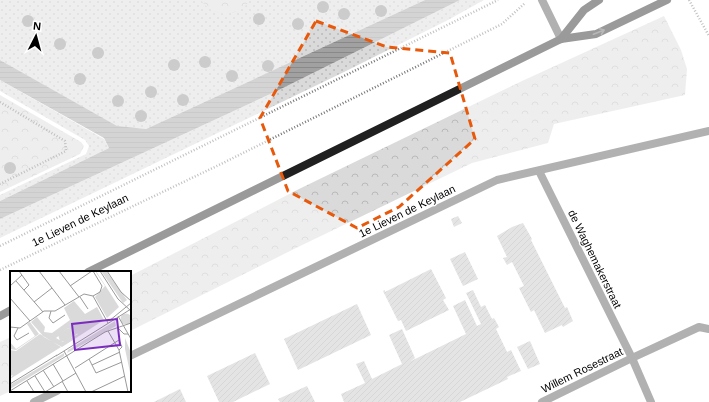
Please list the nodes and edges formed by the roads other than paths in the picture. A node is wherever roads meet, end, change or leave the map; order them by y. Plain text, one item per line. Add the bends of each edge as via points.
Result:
1 (542, 0) edge
2 (599, 0) edge
3 (667, 0) edge
4 (561, 39) junction
5 (709, 131) edge
6 (539, 171) junction
7 (90, 271) edge
8 (10, 311) edge
9 (0, 316) edge
10 (709, 329) edge
11 (131, 356) edge
12 (632, 358) junction
13 (55, 392) edge
14 (34, 402) edge
15 (542, 402) edge
16 (651, 402) edge

1 - 4 street
2 - 4 main road via 584,10
4 -> 3 main road via 596,34
4 - 7 main road
5 - 6 street, 1e Lieven de Keylaan
6 - 11 street, 1e Lieven de Keylaan via 497,180
6 - 12 street, de Waghemakerstraat
8 - 9 main road
10 - 12 street via 699,327
12 - 15 street, Willem Rosestraat
12 - 16 street, de Waghemakerstraat
13 - 14 street

